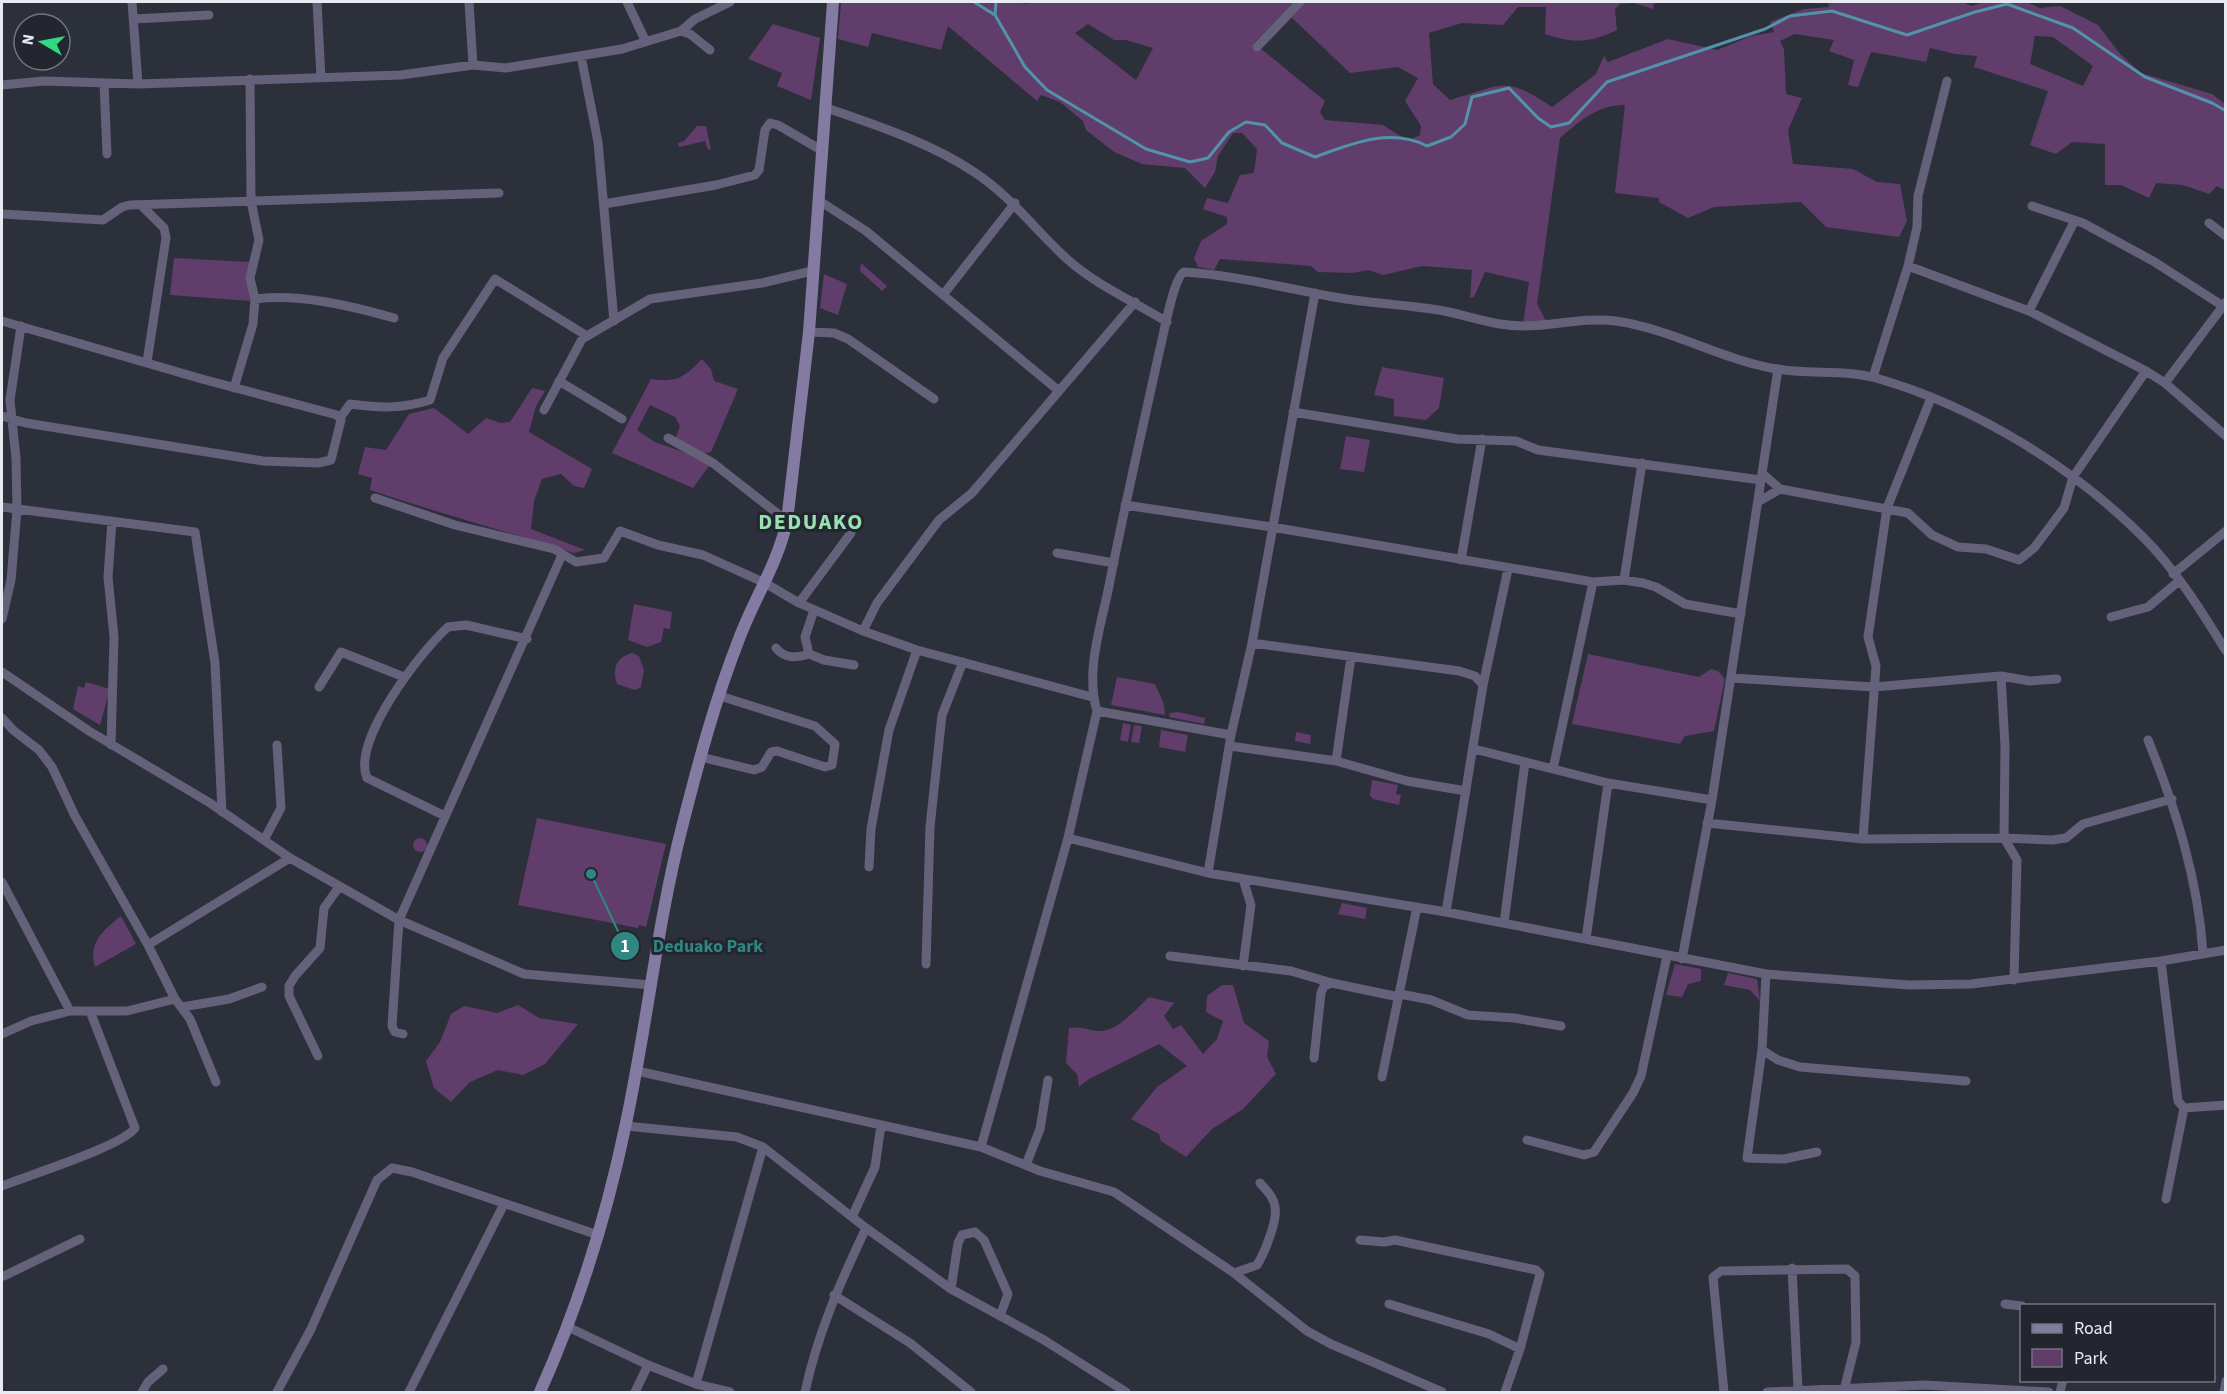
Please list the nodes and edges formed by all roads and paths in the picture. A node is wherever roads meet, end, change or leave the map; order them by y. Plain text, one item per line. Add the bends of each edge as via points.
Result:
1 (132, 2) edge
2 (317, 2) edge
3 (469, 2) edge
4 (627, 2) edge
5 (730, 2) edge
6 (833, 2) edge
7 (1299, 2) edge
8 (209, 15) dead end
9 (134, 19) junction
10 (681, 31) junction
11 (646, 42) junction
12 (1257, 47) dead end
13 (710, 50) dead end
14 (581, 56) junction
15 (473, 65) junction
16 (321, 78) junction
17 (250, 79) junction
18 (1947, 81) dead end
19 (104, 83) junction
20 (138, 84) junction
21 (2, 85) edge
22 (824, 107) junction
23 (821, 150) junction
24 (107, 154) dead end
25 (499, 193) dead end
26 (818, 200) junction
27 (251, 201) junction
28 (1015, 203) junction
29 (604, 204) junction
30 (141, 205) junction
31 (2032, 206) dead end
32 (2, 214) edge
33 (2074, 222) junction
34 (2209, 223) dead end
35 (2226, 236) edge
36 (1908, 266) junction
37 (812, 271) junction
38 (1315, 293) junction
39 (943, 295) junction
40 (255, 299) junction
41 (1135, 302) junction
42 (2224, 305) edge
43 (2030, 310) junction
44 (394, 318) dead end
45 (2, 321) edge
46 (614, 321) junction
47 (1167, 321) junction
48 (21, 326) junction
49 (809, 332) junction
50 (587, 336) junction
51 (147, 362) junction
52 (1778, 369) junction
53 (2146, 371) junction
54 (1874, 377) junction
55 (559, 381) junction
56 (2165, 383) junction
57 (234, 388) junction
58 (1059, 391) junction
59 (1931, 398) junction
60 (934, 399) dead end
61 (544, 410) dead end
62 (1293, 412) junction
63 (340, 417) junction
64 (6, 418) edge
65 (622, 419) dead end
66 (2226, 436) edge
67 (668, 438) dead end
68 (1482, 439) junction
69 (1642, 463) junction
70 (1762, 477) junction
71 (2073, 477) junction
72 (1780, 489) junction
73 (375, 498) dead end
74 (1758, 502) junction
75 (1125, 505) junction
76 (2, 507) edge
77 (1887, 508) junction
78 (16, 510) junction
79 (112, 521) junction
80 (787, 521) junction
81 (1272, 527) junction
82 (2226, 531) edge
83 (851, 533) dead end
84 (1057, 553) dead end
85 (562, 555) junction
86 (1461, 560) junction
87 (1114, 563) junction
88 (1508, 568) junction
89 (2176, 578) junction
90 (1624, 580) junction
91 (1593, 582) junction
92 (765, 583) junction
93 (799, 603) junction
94 (814, 610) junction
95 (1741, 614) junction
96 (2111, 617) dead end
97 (2, 619) edge
98 (863, 631) junction
99 (527, 639) junction
100 (1252, 644) junction
101 (776, 648) dead end
102 (917, 650) junction
103 (2226, 651) edge
104 (808, 654) junction
105 (1351, 657) junction
106 (963, 662) junction
107 (854, 665) dead end
108 (2, 672) edge
109 (404, 676) junction
110 (2001, 676) junction
111 (1731, 678) junction
112 (2057, 679) dead end
113 (1483, 685) junction
114 (319, 687) dead end
115 (1875, 687) junction
116 (720, 696) junction
117 (1092, 697) junction
118 (1096, 711) junction
119 (2, 718) edge
120 (1231, 735) junction
121 (2148, 740) dead end
122 (111, 745) junction
123 (277, 745) dead end
124 (1230, 746) junction
125 (1474, 749) junction
126 (701, 758) junction
127 (1336, 761) junction
128 (1525, 762) junction
129 (1552, 769) junction
130 (1608, 783) junction
131 (1466, 791) junction
132 (2172, 799) junction
133 (1712, 800) junction
134 (222, 812) junction
135 (446, 816) junction
136 (1707, 823) junction
137 (1068, 838) junction
138 (2004, 838) junction
139 (1863, 839) junction
140 (264, 840) junction
141 (290, 858) junction
142 (869, 867) dead end
143 (1208, 873) junction
144 (1243, 879) junction
145 (2, 882) edge
146 (339, 887) junction
147 (1417, 907) junction
148 (1446, 912) junction
149 (399, 920) junction
150 (1504, 923) junction
151 (1586, 939) junction
152 (148, 945) junction
153 (2226, 950) edge
154 (2203, 953) junction
155 (1170, 956) dead end
156 (1667, 956) junction
157 (1682, 958) junction
158 (2161, 961) junction
159 (926, 964) dead end
160 (1243, 966) junction
161 (1766, 974) junction
162 (2014, 980) junction
163 (1332, 983) junction
164 (651, 985) junction
165 (262, 987) dead end
166 (1400, 995) junction
167 (175, 999) junction
168 (182, 1007) junction
169 (70, 1011) junction
170 (90, 1011) junction
171 (1561, 1026) dead end
172 (2, 1034) edge
173 (403, 1034) dead end
174 (1761, 1050) junction
175 (318, 1056) dead end
176 (1314, 1058) dead end
177 (636, 1071) junction
178 (1382, 1077) dead end
179 (1048, 1080) dead end
180 (1966, 1081) dead end
181 (216, 1082) dead end
182 (2226, 1106) edge
183 (2184, 1107) junction
184 (881, 1125) junction
185 (626, 1126) junction
186 (1527, 1140) dead end
187 (763, 1147) junction
188 (981, 1147) junction
189 (1817, 1152) dead end
190 (1026, 1165) junction
191 (1260, 1183) dead end
192 (2, 1186) edge
193 (2166, 1199) dead end
194 (504, 1204) junction
195 (852, 1217) junction
196 (866, 1228) junction
197 (598, 1235) junction
198 (80, 1239) dead end
199 (1360, 1240) dead end
200 (1792, 1268) junction
201 (1234, 1274) junction
202 (2, 1276) edge
203 (951, 1289) junction
204 (834, 1295) junction
205 (1389, 1304) dead end
206 (2005, 1304) dead end
207 (2020, 1305) edge
208 (1000, 1316) junction
209 (568, 1327) junction
210 (1520, 1349) junction
211 (648, 1365) junction
212 (163, 1369) dead end
213 (2226, 1381) edge
214 (696, 1384) junction
215 (1798, 1389) junction
216 (1923, 1389) edge
217 (1844, 1390) junction
218 (142, 1392) edge
219 (277, 1392) edge
220 (409, 1392) edge
221 (540, 1392) edge
222 (635, 1392) edge
223 (730, 1392) edge
224 (805, 1392) edge
225 (972, 1392) edge
226 (1126, 1392) edge
227 (1442, 1392) edge
228 (1505, 1392) edge
229 (1724, 1392) edge
230 (1767, 1392) edge
231 (1784, 1392) edge
232 (2049, 1392) edge
233 (2224, 1392) edge

1 - 9 street
2 - 16 street
3 - 15 street
4 - 11 street
5 - 10 street via 695,19
6 - 22 street
7 - 12 street
8 - 9 street
9 - 20 street
10 - 11 street
10 - 13 street
11 - 14 street
14 - 15 street via 506,68
14 - 29 street via 598,142
15 - 16 street via 401,75
16 - 17 street
17 - 20 street
17 - 27 street
18 - 36 street via 1918,196 1917,227
19 - 20 street
19 - 21 street via 44,81
19 - 24 street
22 - 23 street
22 - 28 street via 934,150 974,171
23 - 26 street
23 - 29 street via 770,123 755,175
25 - 27 street
26 - 37 street
26 - 39 street via 855,222
27 - 30 street
27 - 40 street via 259,240 250,278
28 - 39 street
28 - 41 street via 1085,274
29 - 46 street
30 - 32 street via 122,207 103,220
30 - 51 street via 164,228 166,238
31 - 33 street
33 - 42 street via 2083,223 2153,261
33 - 43 street
34 - 35 street
36 - 43 street
36 - 54 street
37 - 46 street via 762,283 650,299
37 - 49 street
38 - 47 street via 1184,272 1178,279
38 - 52 street via 1520,326 1614,321 1670,334 1723,355
38 - 62 street
39 - 58 street
40 - 44 street via 274,297 339,304
40 - 57 street via 253,324
41 - 47 street
41 - 58 street
42 - 56 street
43 - 53 street
45 - 48 street
46 - 50 street
47 - 75 street
48 - 51 street
48 - 64 street
49 - 60 street via 834,333 848,339
49 - 80 street
50 - 55 street via 579,342
50 - 63 street via 495,279 443,358 430,400 406,408 350,404
51 - 57 street
52 - 54 street
52 - 70 street
53 - 56 street
53 - 71 street
54 - 59 street
55 - 61 street
55 - 65 street
56 - 66 street
57 - 63 street
58 - 98 street via 972,493 939,520 877,603
59 - 71 street via 2010,437
59 - 77 street
62 - 68 street via 1457,439
62 - 81 street
63 - 64 street via 331,460 318,463 263,460
64 - 78 street via 16,459
67 - 80 street via 714,463
68 - 69 street via 1516,441 1538,450
68 - 86 street
69 - 70 street
69 - 90 street
70 - 72 street
70 - 74 street
71 - 77 street via 2064,508 2034,548 2019,560 1986,549 1958,547 1932,535 1914,516
71 - 89 street via 2143,537
72 - 74 street
72 - 77 street
73 - 85 street via 454,525 554,549
74 - 95 street
75 - 81 street
75 - 87 street
76 - 78 street
77 - 115 street via 1868,636 1876,666
78 - 79 street
78 - 97 street via 11,580
79 - 122 street via 108,577 114,637
79 - 134 street via 194,531 197,535 215,663
80 - 92 street
81 - 86 street
81 - 100 street
82 - 89 street
83 - 93 street
84 - 87 street
85 - 92 street via 580,562 599,560 607,555 618,532 623,531 658,545 692,550
85 - 99 street
86 - 88 street
87 - 117 street via 1094,663
88 - 91 street
88 - 113 street
89 - 96 street via 2148,607
89 - 103 street
90 - 91 street
90 - 95 street via 1656,586 1685,604
91 - 129 street
92 - 93 street
92 - 116 street via 744,624
93 - 94 street
94 - 98 street
94 - 104 street via 806,637
95 - 111 street
98 - 102 street
99 - 109 street via 453,625 441,633
99 - 135 street
100 - 105 street
100 - 120 street
101 - 104 street via 785,656
102 - 106 street
102 - 142 street via 889,730 872,823
104 - 107 street
105 - 113 street via 1459,671 1475,676
105 - 127 street
106 - 117 street
106 - 159 street via 947,699 941,727 930,827
108 - 122 street
109 - 114 street via 341,652
109 - 135 street via 372,737 365,773 372,782
110 - 112 street via 2030,681
110 - 115 street
110 - 138 street
111 - 115 street
111 - 133 street
113 - 125 street
115 - 139 street
116 - 126 street
116 - 126 street via 815,726 835,744 835,758 832,765 825,767 777,751 771,752 762,767 754,770
117 - 118 street
118 - 120 street
118 - 137 street
119 - 152 street via 39,750 52,767 75,816
120 - 124 street
121 - 132 street
122 - 134 street
123 - 140 street via 280,808
124 - 127 street
124 - 143 street
125 - 128 street
125 - 131 street
126 - 164 street via 675,857
127 - 131 street via 1407,781
128 - 129 street
128 - 150 street
129 - 130 street
130 - 133 street
130 - 151 street
131 - 148 street
132 - 138 street via 2083,824 2066,838
132 - 154 street via 2201,913
133 - 136 street
134 - 140 street
135 - 149 street
136 - 139 street
136 - 157 street
137 - 143 street
137 - 188 street
138 - 139 street
138 - 162 street via 2017,860
140 - 141 street
141 - 146 street
141 - 152 street
143 - 144 street
144 - 147 street
144 - 160 street via 1251,905
145 - 169 street
146 - 149 street
146 - 175 street via 324,908 320,948 289,986 289,996
147 - 148 street
147 - 166 street
148 - 150 street
149 - 164 street via 524,974
149 - 173 street via 392,1026 395,1032
150 - 151 street
151 - 156 street
152 - 167 street
153 - 154 street
154 - 158 street
155 - 160 street
156 - 157 street
156 - 186 street via 1641,1076 1594,1152 1584,1155
157 - 161 street
158 - 162 street
158 - 183 street via 2178,1101
160 - 163 street via 1291,971
161 - 162 street via 1909,985
161 - 174 street
163 - 166 street
163 - 176 street via 1324,986 1321,993
164 - 177 street
165 - 168 street via 229,999
166 - 171 street via 1431,1000 1468,1015
166 - 178 street
167 - 168 street
167 - 170 street via 127,1011
168 - 181 street
169 - 170 street
169 - 172 street
170 - 192 street via 135,1128 131,1134 104,1147
174 - 180 street via 1800,1067
174 - 189 street via 1748,1158 1784,1159
177 - 184 street
177 - 185 street
179 - 190 street via 1040,1129
182 - 183 street
183 - 193 street
184 - 188 street
184 - 195 street via 875,1167
185 - 187 street via 737,1137
185 - 197 street
187 - 195 street
187 - 214 street
188 - 190 street
190 - 201 street via 1114,1192
191 - 201 street via 1276,1209 1270,1234 1257,1265
194 - 197 street
194 - 219 street via 392,1168 377,1180 311,1329
194 - 220 street
195 - 196 street
196 - 203 street
196 - 204 street
197 - 209 street
198 - 202 street
199 - 210 street via 1395,1240 1536,1270 1539,1279
200 - 215 street
200 - 217 street via 1847,1269 1855,1276 1856,1342
200 - 229 street via 1721,1271 1713,1277
201 - 227 street via 1315,1335 1401,1377
203 - 208 street
203 - 208 street via 958,1242 962,1235 975,1232 984,1240 1008,1294
204 - 224 street
204 - 225 street via 910,1343
205 - 210 street via 1489,1334
206 - 207 street
208 - 226 street
209 - 211 street
209 - 221 street
210 - 228 street
211 - 214 street
211 - 222 street
212 - 218 street
213 - 233 street
214 - 223 street
215 - 217 street
215 - 231 street
216 - 217 street
216 - 232 street
230 - 231 street

